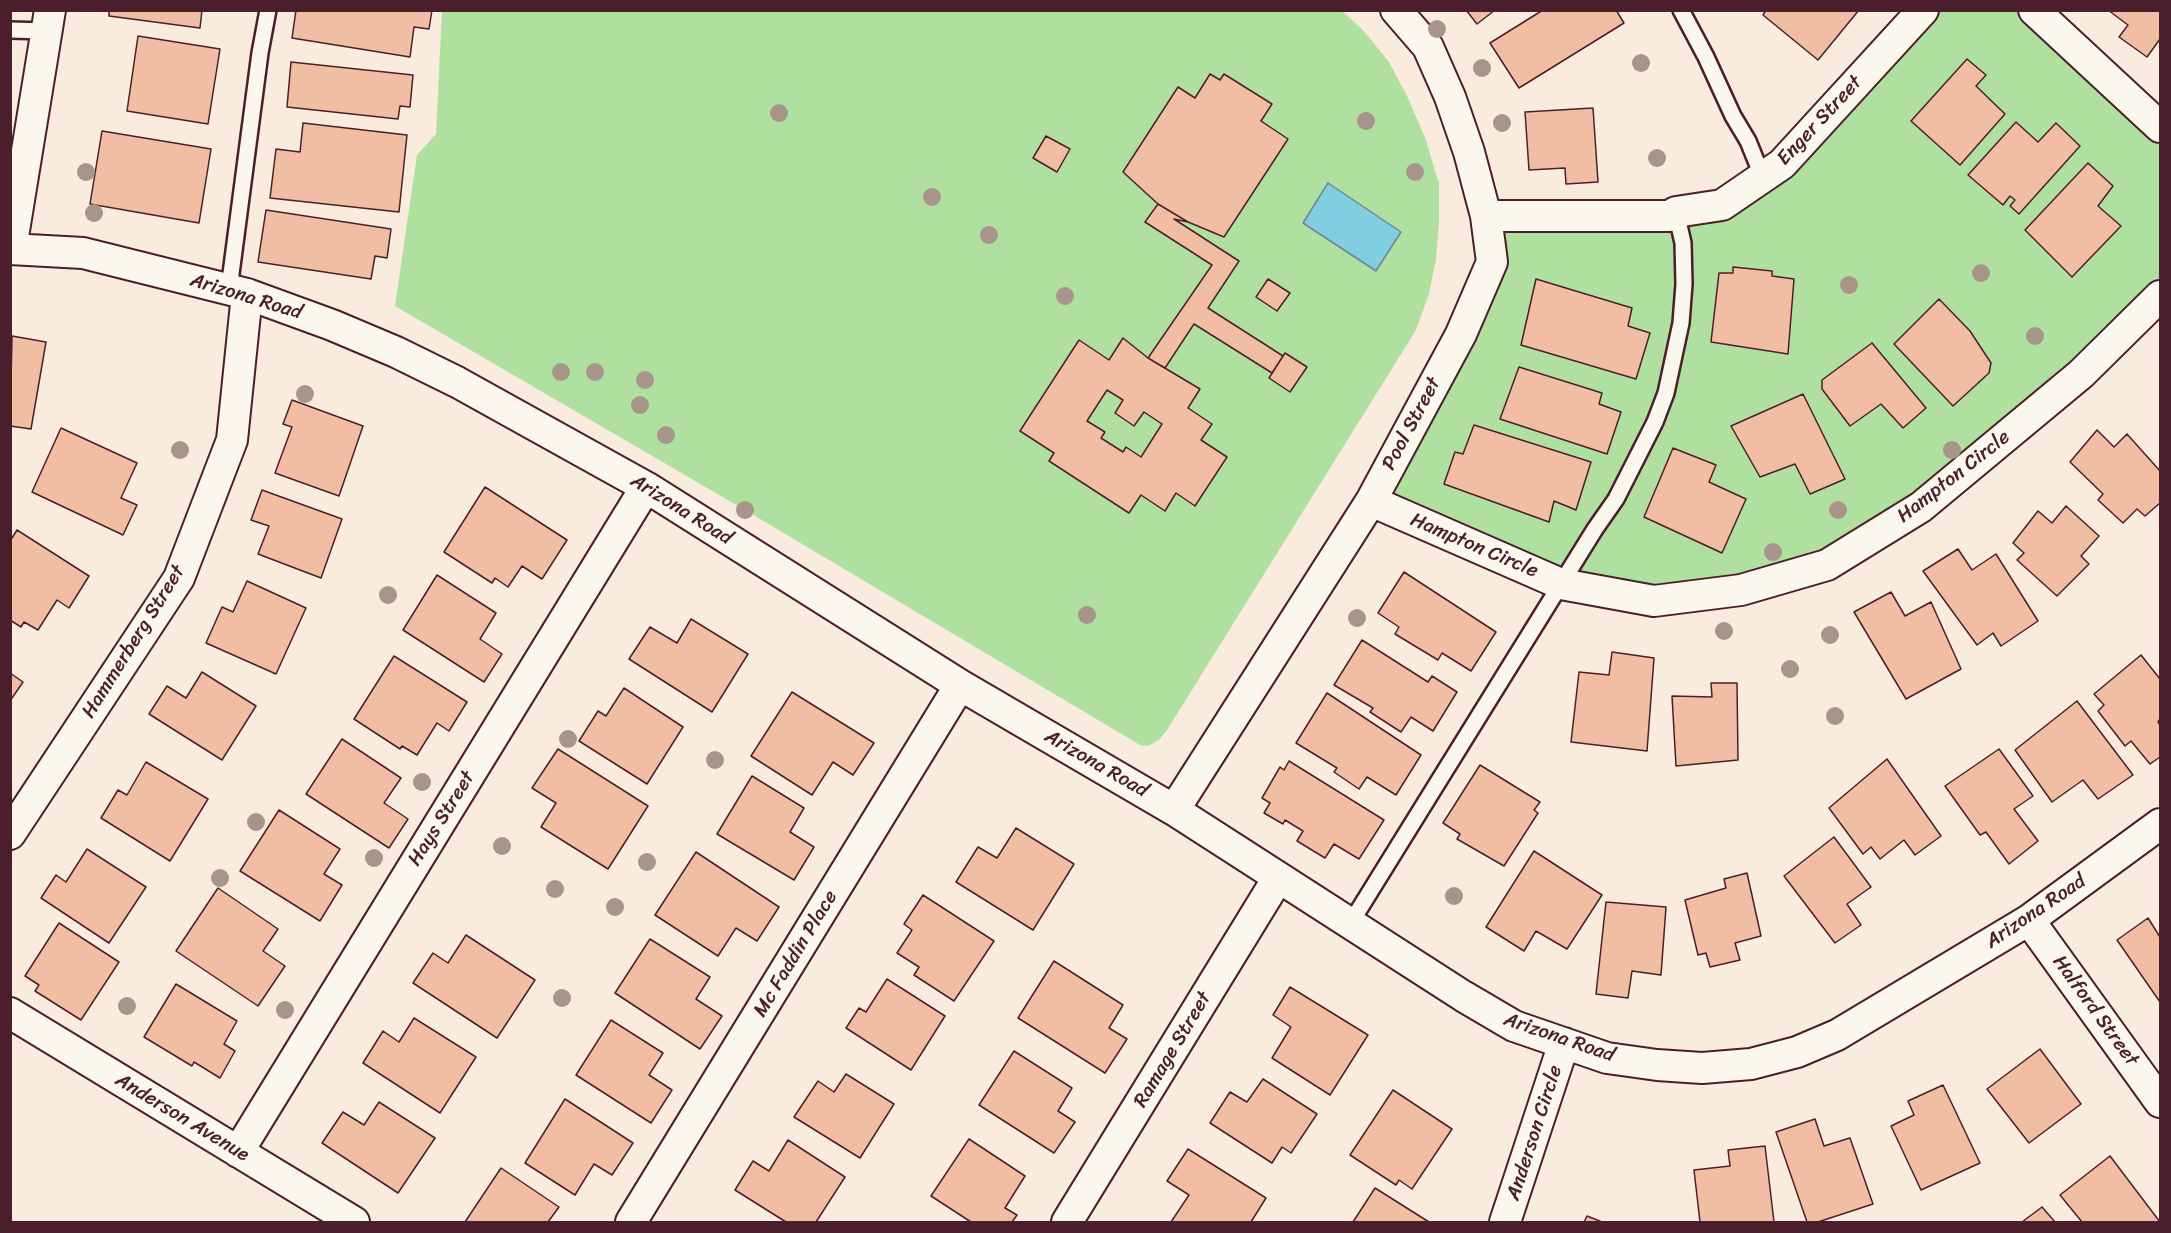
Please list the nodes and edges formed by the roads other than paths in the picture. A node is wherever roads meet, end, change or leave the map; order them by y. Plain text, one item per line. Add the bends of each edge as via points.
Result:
1 (268, 10) edge
2 (1396, 10) edge
3 (1681, 10) edge
4 (1923, 10) edge
5 (2034, 10) edge
6 (49, 21) edge
7 (10, 30) edge
8 (2160, 127) edge
9 (1763, 178) junction
10 (1676, 212) junction
11 (1486, 216) junction
12 (11, 249) edge
13 (238, 292) junction
14 (2160, 296) edge
15 (646, 487) junction
16 (1371, 501) junction
17 (1561, 584) junction
18 (960, 685) junction
19 (1174, 810) junction
20 (2160, 825) edge
21 (10, 834) edge
22 (1278, 878) junction
23 (2029, 920) junction
24 (1350, 924) junction
25 (10, 1013) edge
26 (1564, 1043) junction
27 (2160, 1102) edge
28 (238, 1152) junction
29 (354, 1222) edge
30 (632, 1222) edge
31 (1068, 1222) edge
32 (1505, 1222) edge

1 - 13 lane via 260,53
2 - 11 street, Pool Street via 1433,57 1454,108
3 - 9 lane
4 - 9 street, Enger Street via 1782,164
5 - 8 street
6 - 7 lane
6 - 12 street
9 - 10 street, Enger Street via 1722,205
10 - 11 street, Enger Street via 1670,216
10 - 17 lane via 1683,243 1684,284 1681,323 1666,393 1616,500
11 - 16 street, Pool Street via 1492,262 1461,334
12 - 13 street, Arizona Road via 83,253
13 - 15 street, Arizona Road via 396,352 507,408
13 - 21 street, Hammerberg Street via 232,440 179,578
14 - 17 street, Hampton Circle via 2080,374 1921,507 1827,565 1742,590 1654,601
15 - 18 street, Arizona Road
15 - 28 street, Hays Street
16 - 17 street, Hampton Circle
16 - 19 street, Pool Street
17 - 24 lane
18 - 19 street, Arizona Road
18 - 30 street, Mc Faddin Place
19 - 22 street, Arizona Road
20 - 23 street, Arizona Road
22 - 24 street, Arizona Road
22 - 31 street, Ramage Street
23 - 26 street, Arizona Road via 1837,1035 1797,1052 1751,1064 1702,1068 1607,1058
23 - 27 street, Halford Street
24 - 26 street, Arizona Road via 1514,1026
25 - 28 street, Anderson Avenue
26 - 32 street, Anderson Circle
28 - 29 street, Anderson Avenue

